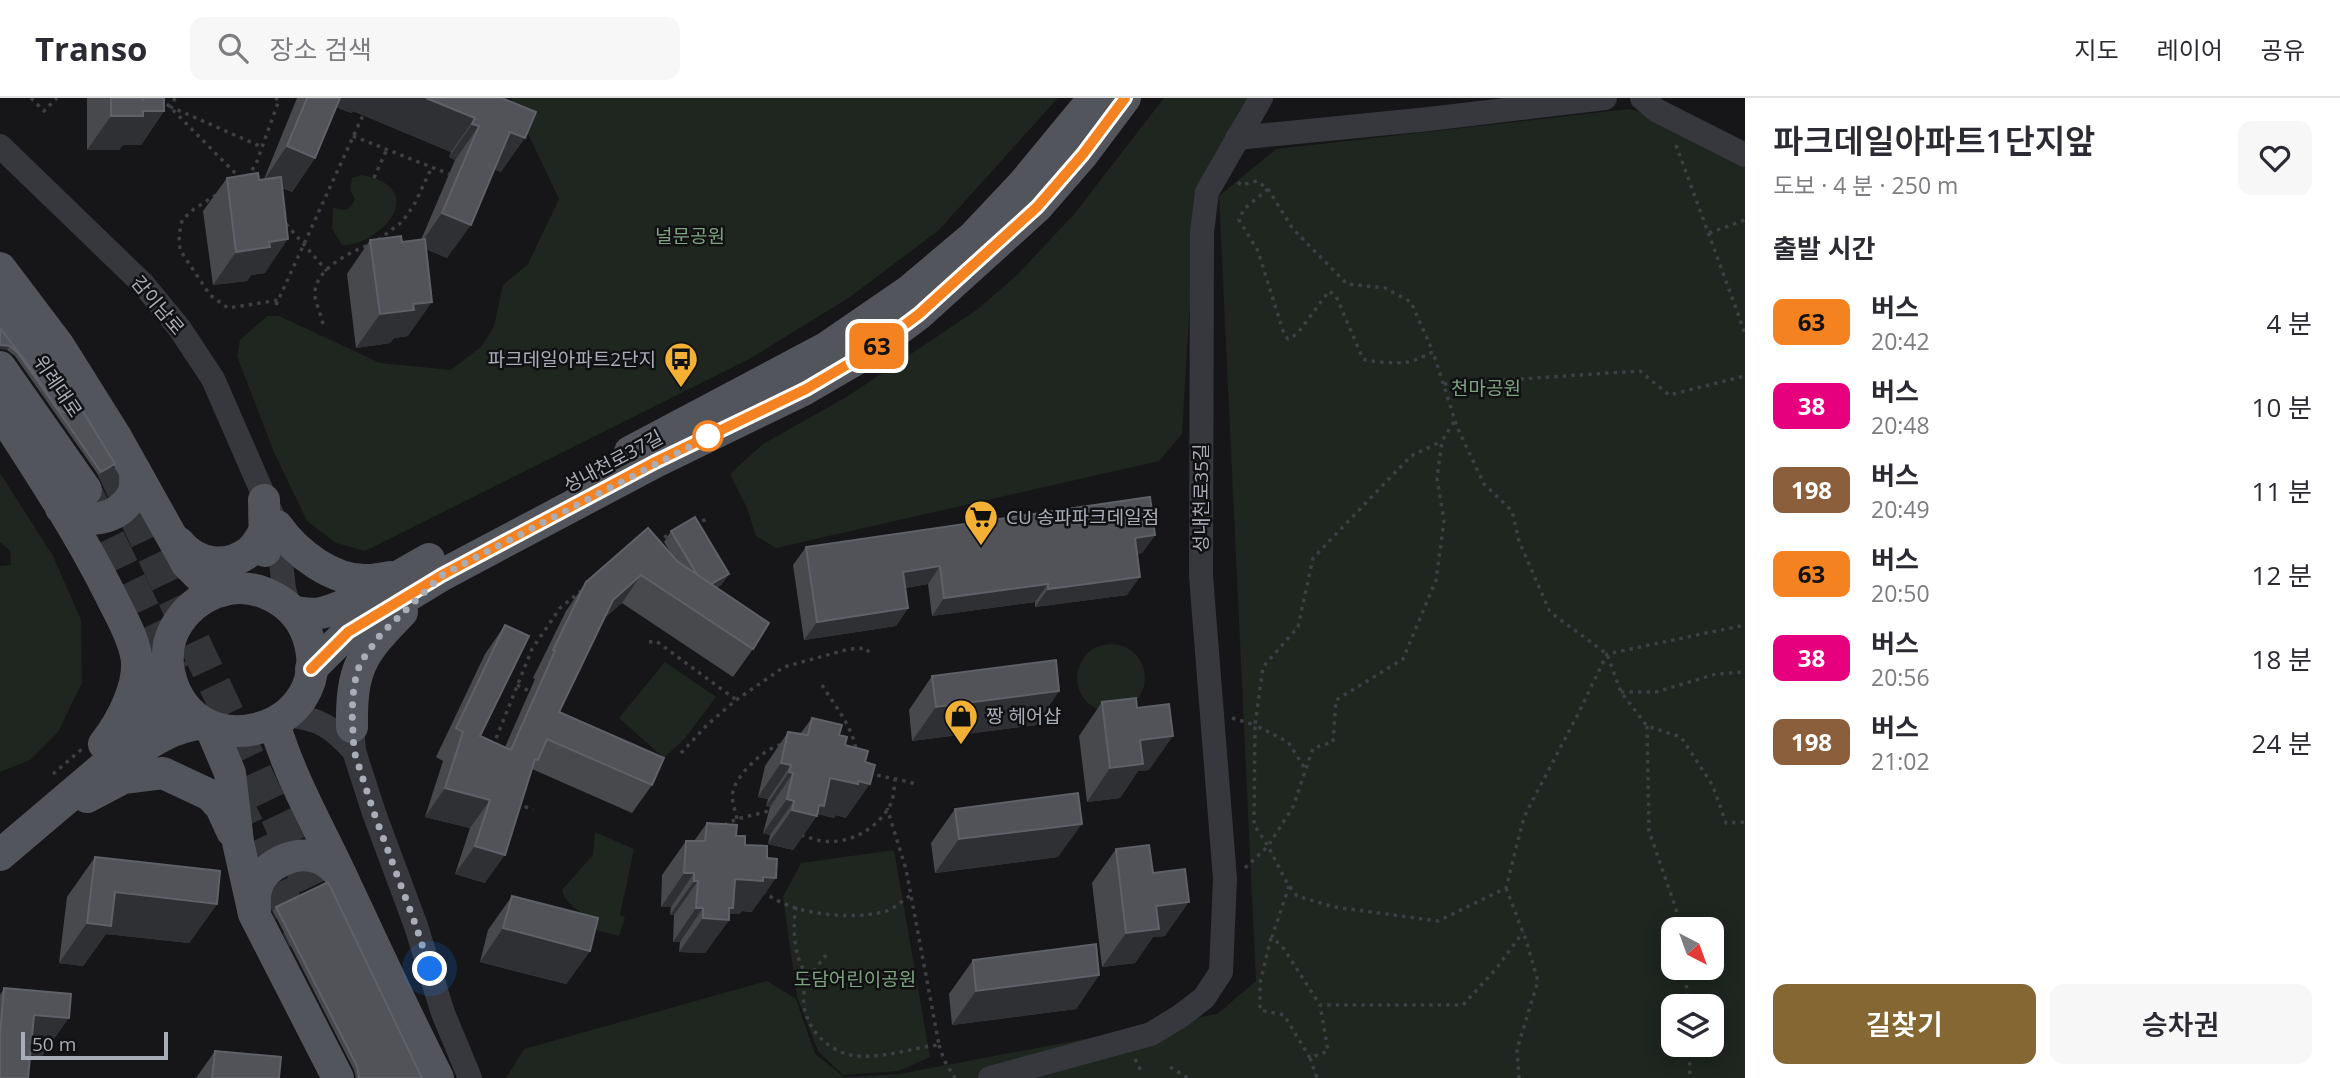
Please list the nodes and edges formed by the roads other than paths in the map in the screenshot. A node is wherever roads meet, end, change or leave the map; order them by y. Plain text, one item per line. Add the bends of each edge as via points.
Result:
1 (1094, 98) edge
2 (1125, 98) edge
3 (1261, 98) edge
4 (1605, 98) edge
5 (1642, 98) edge
6 (1237, 138) junction
7 (0, 146) edge
8 (1745, 155) edge
9 (0, 268) edge
10 (0, 305) edge
11 (0, 367) edge
12 (0, 411) edge
13 (668, 444) junction
14 (124, 470) junction
15 (86, 490) tunnel mouth
16 (61, 509) junction
17 (269, 519) junction
18 (162, 520) junction
19 (97, 568) junction
20 (399, 575) junction
21 (442, 575) junction
22 (228, 590) junction
23 (292, 610) junction
24 (168, 660) junction
25 (310, 672) junction
26 (280, 719) junction
27 (208, 725) junction
28 (353, 739) junction
29 (106, 765) junction
30 (237, 842) junction
31 (3, 851) edge
32 (341, 875) junction
33 (254, 914) junction
34 (338, 1078) edge
35 (438, 1078) edge
36 (470, 1078) edge
37 (990, 1078) edge

1 - 13 main road, 성내천로37길 via 973,237 909,291 826,348
2 - 13 main road, 성내천로37길 via 1037,207 919,314 837,372
3 - 6 street, 성내천로35길
4 - 6 street
5 - 8 street via 1656,110
6 - 37 street, 성내천로35길 via 1207,192 1202,232 1201,576 1224,888 1221,972 1205,998 1151,1034
7 - 17 street, 감이남로 via 144,285 180,329 213,379
9 - 14 main road via 60,346
10 - 14 main road, 위례대로
11 - 15 main road, 위례대로
12 - 16 main road
13 - 20 main road, 성내천로37길
13 - 21 main road, 성내천로37길
14 - 16 main road via 133,493 120,508 105,517 85,519
14 - 18 main road
16 - 19 main road
17 - 18 main road via 251,551 216,563 202,561 183,548
17 - 20 main road via 291,545 326,569 366,581
17 - 22 main road via 262,562 248,579
17 - 23 street, 감이남로
18 - 22 main road via 193,571 209,586
19 - 24 main road via 151,628
19 - 31 main road via 136,657 127,707 92,760 31,809
20 - 23 main road, 성내천로37길 via 332,610 309,614
21 - 25 main road, 성내천로37길 via 348,632
21 - 28 main road via 381,634 360,663 354,685
22 - 23 main road via 260,591
22 - 24 main road via 200,600 187,611 174,631
23 - 25 main road via 308,639
24 - 27 main road via 179,699
24 - 29 main road via 163,697
25 - 26 main road via 301,697
25 - 28 main road via 337,704
26 - 27 main road via 247,732
26 - 28 street via 307,717 342,738
26 - 32 main road via 283,755
27 - 29 main road via 187,725 124,761
27 - 30 main road via 230,773
28 - 36 street via 443,1013
29 - 31 main road
30 - 31 main road via 221,807 210,795 163,773 123,778
30 - 33 main road
32 - 33 main road via 316,856 279,861 256,888
32 - 35 main road
33 - 34 main road

